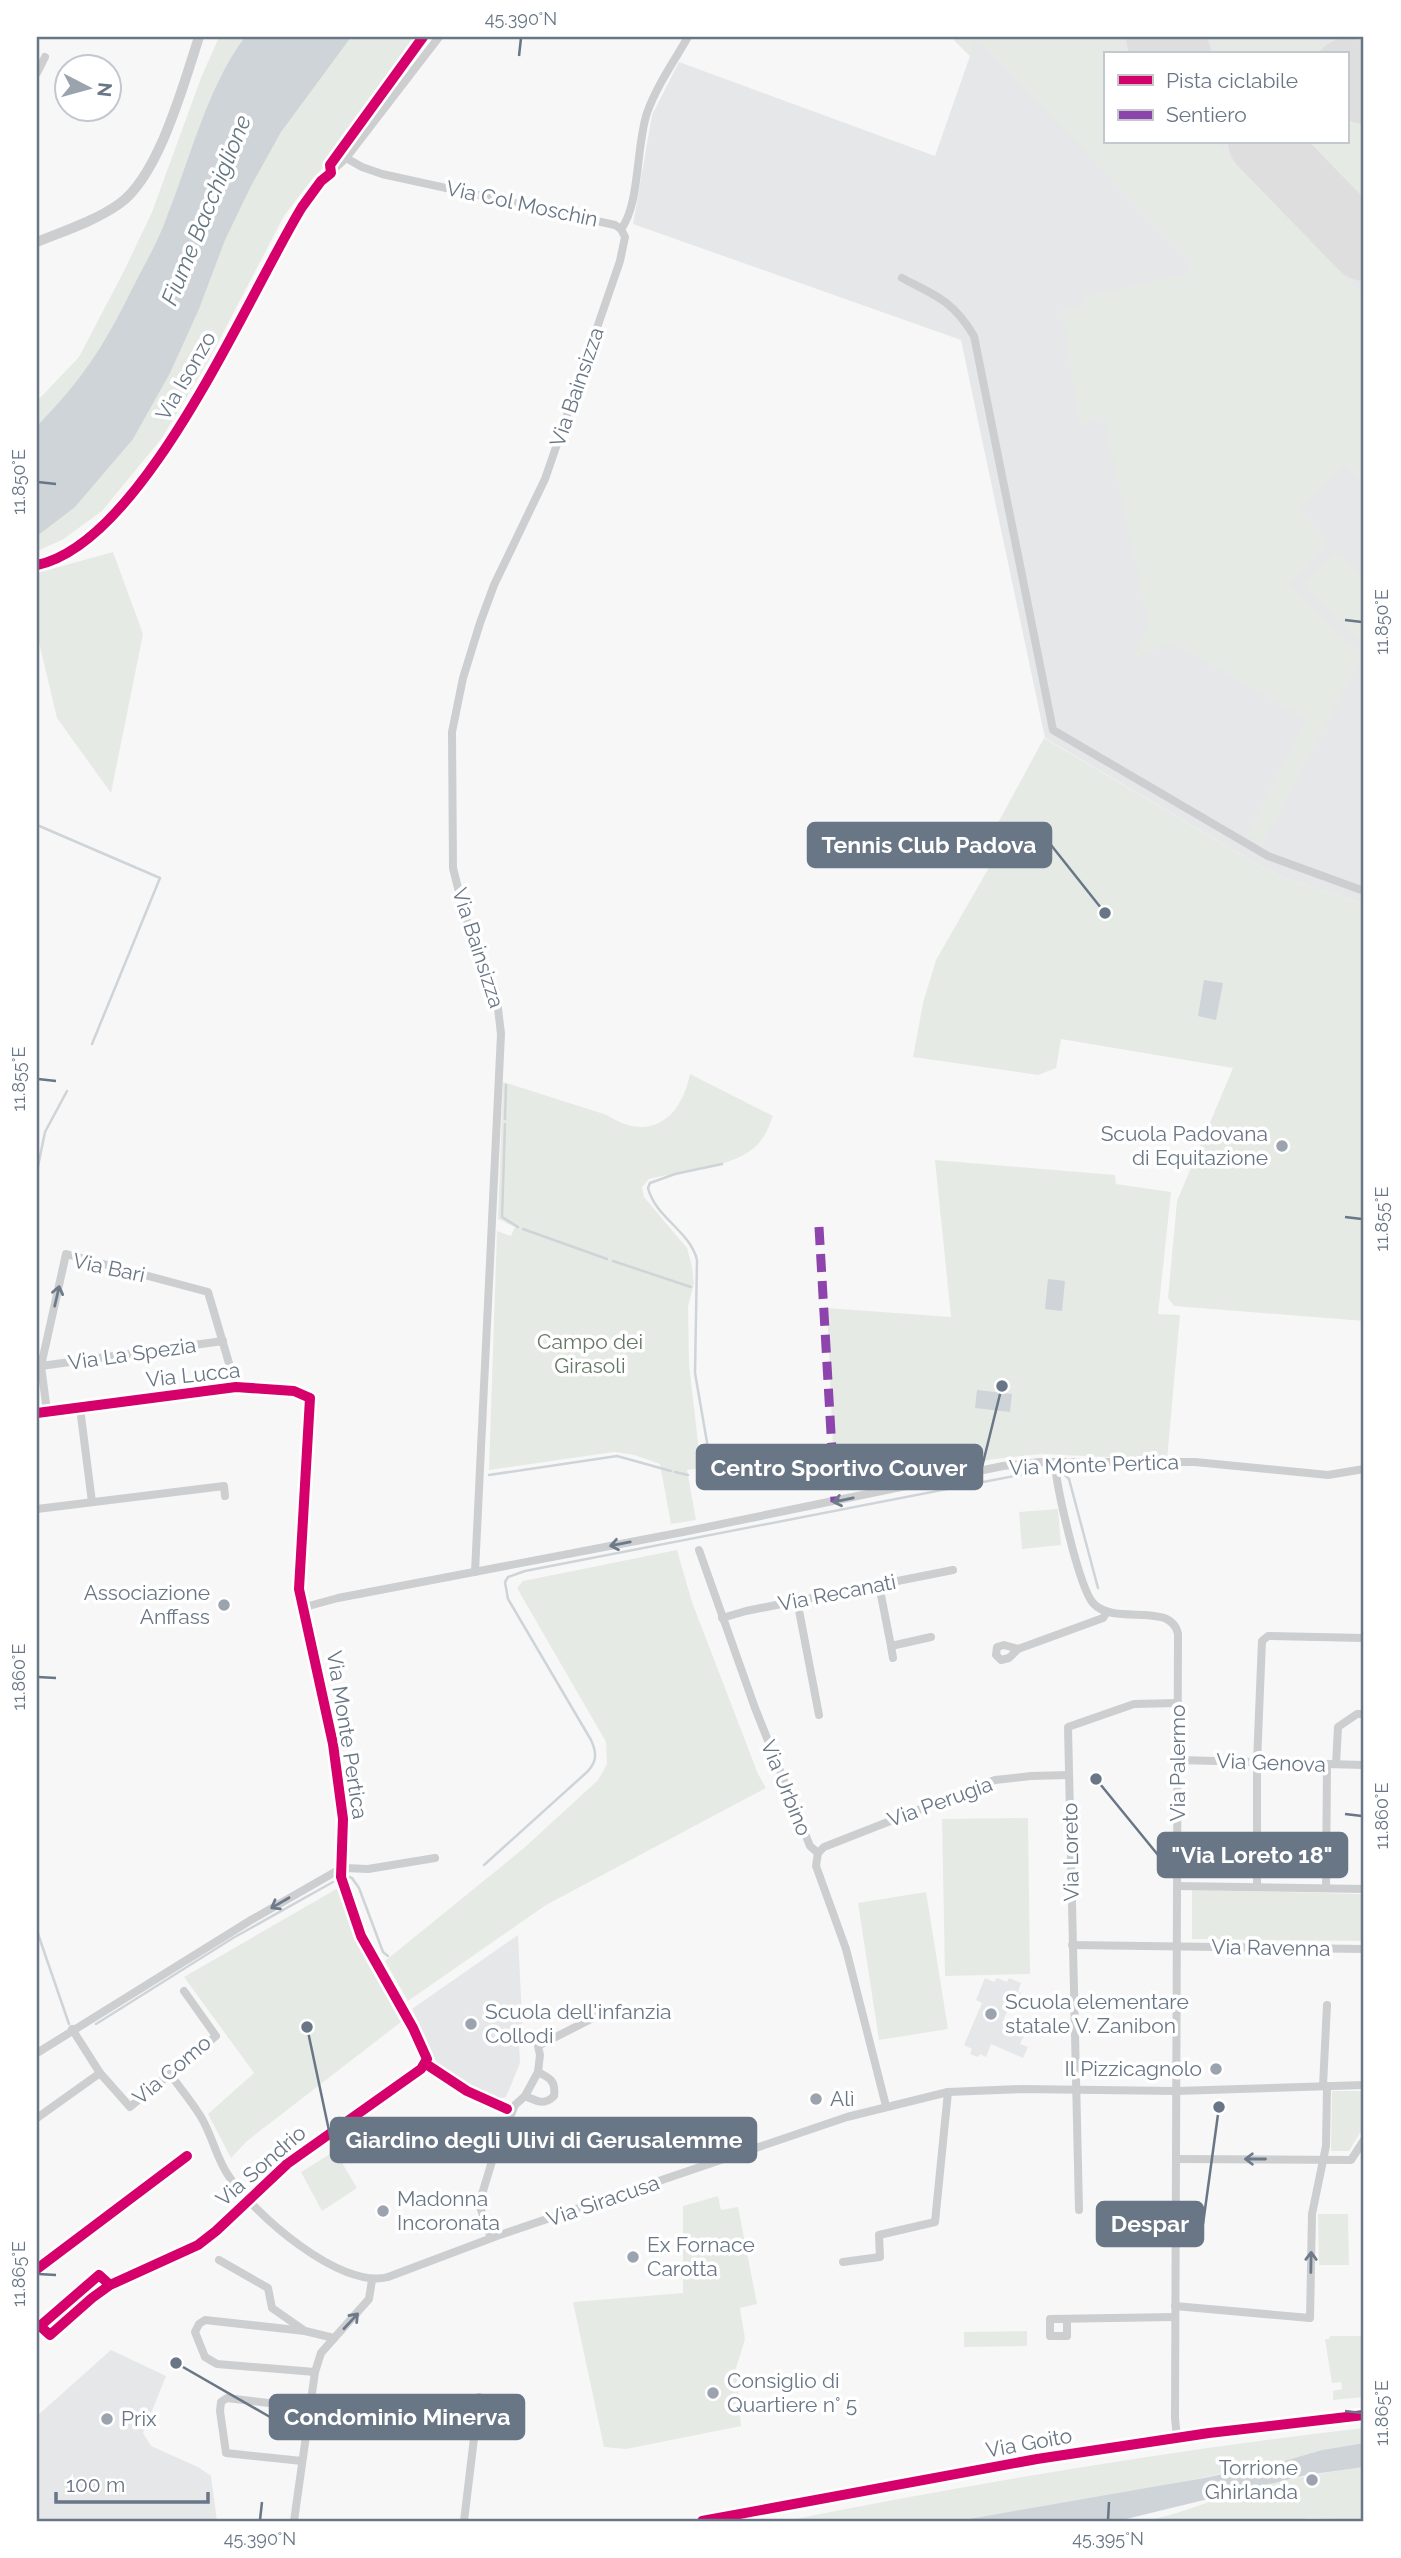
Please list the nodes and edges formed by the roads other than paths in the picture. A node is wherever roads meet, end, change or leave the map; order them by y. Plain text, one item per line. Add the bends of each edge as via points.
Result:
1 (199, 37) edge
2 (439, 37) edge
3 (688, 37) edge
4 (45, 57) dead end
5 (37, 73) edge
6 (346, 158) junction
7 (621, 229) junction
8 (37, 242) edge
9 (902, 278) dead end
10 (37, 565) edge
11 (1364, 891) edge
12 (223, 1341) junction
13 (41, 1366) junction
14 (236, 1387) junction
15 (80, 1408) junction
16 (47, 1411) junction
17 (37, 1413) edge
18 (1055, 1462) junction
19 (1364, 1469) edge
20 (225, 1496) dead end
21 (92, 1502) junction
22 (37, 1509) edge
23 (699, 1550) dead end
24 (953, 1570) dead end
25 (475, 1572) junction
26 (879, 1585) junction
27 (797, 1600) junction
28 (305, 1607) junction
29 (1107, 1612) junction
30 (722, 1618) junction
31 (931, 1637) dead end
32 (1364, 1638) edge
33 (891, 1646) junction
34 (1018, 1649) dead end
35 (893, 1658) dead end
36 (1178, 1703) junction
37 (1364, 1714) edge
38 (819, 1715) dead end
39 (1179, 1760) junction
40 (1257, 1762) junction
41 (1332, 1764) junction
42 (1364, 1765) edge
43 (1069, 1774) junction
44 (818, 1853) junction
45 (435, 1858) dead end
46 (340, 1870) junction
47 (1177, 1886) junction
48 (1257, 1886) junction
49 (1326, 1887) junction
50 (1364, 1889) edge
51 (1072, 1945) junction
52 (1177, 1946) junction
53 (1364, 1949) edge
54 (184, 1990) dead end
55 (1326, 2005) dead end
56 (597, 2016) dead end
57 (72, 2029) junction
58 (37, 2053) edge
59 (538, 2071) junction
60 (100, 2073) junction
61 (170, 2074) junction
62 (1364, 2085) edge
63 (1325, 2086) junction
64 (1075, 2090) junction
65 (1176, 2091) junction
66 (948, 2092) junction
67 (525, 2096) junction
68 (886, 2106) junction
69 (37, 2118) edge
70 (1364, 2140) edge
71 (1176, 2159) junction
72 (1323, 2160) junction
73 (247, 2200) junction
74 (1079, 2210) dead end
75 (491, 2238) junction
76 (219, 2260) dead end
77 (843, 2262) dead end
78 (376, 2280) junction
79 (110, 2285) junction
80 (1175, 2305) junction
81 (1175, 2317) junction
82 (1067, 2319) dead end
83 (305, 2331) junction
84 (334, 2338) junction
85 (315, 2372) junction
86 (479, 2397) dead end
87 (310, 2407) junction
88 (1364, 2415) edge
89 (1177, 2438) junction
90 (303, 2460) junction
91 (294, 2521) edge
92 (464, 2521) edge
93 (702, 2521) edge

1 - 8 street via 144,180 119,204
2 - 6 street, Via Isonzo
3 - 7 street, Via Col Moschin via 647,111 632,200
4 - 5 street
6 - 7 street, Via Col Moschin via 382,174
6 - 10 street, Via Isonzo via 302,207 191,408 152,467 92,536
7 - 25 street, Via Bainsizza via 625,237 620,261 553,457 480,622 450,744 453,869 465,916 496,991 501,1034
9 - 11 street via 961,314 974,336 1053,730 1268,856
12 - 13 street, Via La Spezia
13 -> 12 street, Via Bari via 66,1254 208,1292
12 - 14 street, Via Bari
13 - 16 street, Via Bari
14 - 15 street, Via Lucca
14 - 28 street, Via Lucca via 294,1391 310,1398 299,1589
15 - 16 street, Via Lucca
15 - 21 street
16 - 17 street, Via Lucca
18 - 19 street, Via Monte Pertica via 1195,1462 1328,1475
18 -> 25 street, Via Monte Pertica via 1003,1466
18 - 29 street via 1085,1589 1092,1602
20 - 21 street via 224,1486
21 - 22 street
23 - 30 street, Via Urbino
24 - 26 street, Via Recanati
25 - 28 street, Via Monte Pertica
26 - 27 street, Via Recanati
26 - 33 street
27 - 30 street, Via Recanati
27 - 38 street
28 - 46 street, Via Monte Pertica via 344,1819
29 - 34 street via 1103,1618
29 - 36 street, Via Palermo via 1166,1618 1177,1626
30 - 44 street, Via Urbino via 777,1767 810,1846
31 - 33 street
32 - 40 street via 1268,1636 1262,1641
33 - 35 street
36 - 39 street, Via Palermo
36 - 43 street, Via Loreto via 1134,1704 1068,1727
37 - 41 street via 1338,1727
39 - 40 street, Via Genova
39 - 47 street, Via Palermo
40 - 41 street, Via Genova
40 - 48 street
41 - 42 street, Via Genova
41 - 49 street
43 - 44 street, Via Perugia via 995,1780
43 - 51 street, Via Loreto
44 - 68 street, Via Urbino via 816,1866 846,1949
45 - 46 street
46 -> 57 street
46 - 73 street, Via Sondrio via 361,1936 413,2028 426,2064 287,2164
47 - 48 street
47 - 52 street, Via Palermo
48 - 49 street
49 - 50 street
51 - 52 street, Via Ravenna
51 - 64 street, Via Loreto
52 - 53 street, Via Ravenna
52 - 65 street, Via Palermo
54 - 61 street, Via Como via 216,2036
55 - 63 street
56 - 59 street via 538,2046
57 - 58 street
57 - 60 street, Via Como
59 - 67 street
59 - 67 street via 551,2078 554,2096 541,2103
60 - 61 street, Via Como via 130,2107
60 - 69 street
61 - 73 street via 202,2118 227,2174
62 - 63 street, Via Siracusa
63 - 65 street, Via Siracusa
63 - 72 street
64 - 65 street, Via Siracusa
64 - 66 street, Via Siracusa
64 - 74 street, Via Loreto
65 - 71 street, Via Palermo
66 - 68 street, Via Siracusa
66 - 77 street via 935,2222 879,2235 880,2257
67 - 75 street via 515,2105 479,2204
68 - 75 street, Via Siracusa
70 - 72 street via 1351,2160
72 -> 71 street
71 - 80 street, Via Palermo
80 -> 72 street via 1308,2319 1312,2214
73 - 78 street via 329,2264
73 - 79 street, Via Sondrio via 198,2245
75 - 78 street, Via Siracusa
76 - 83 street via 268,2288 272,2308
84 -> 78 street via 364,2308
79 - 79 street, Via Sondrio via 99,2275 40,2326 50,2335
80 - 81 street, Via Palermo
81 - 82 street
81 - 89 street, Via Palermo
83 - 84 street
83 - 85 street via 205,2320 195,2332 205,2357 217,2364
84 - 85 street via 321,2353
85 - 87 street
86 - 92 street
87 - 90 street
87 - 90 street via 227,2398 221,2402 226,2453
88 - 89 main road, Via Goito
89 - 93 main road, Via Goito
90 - 91 street

